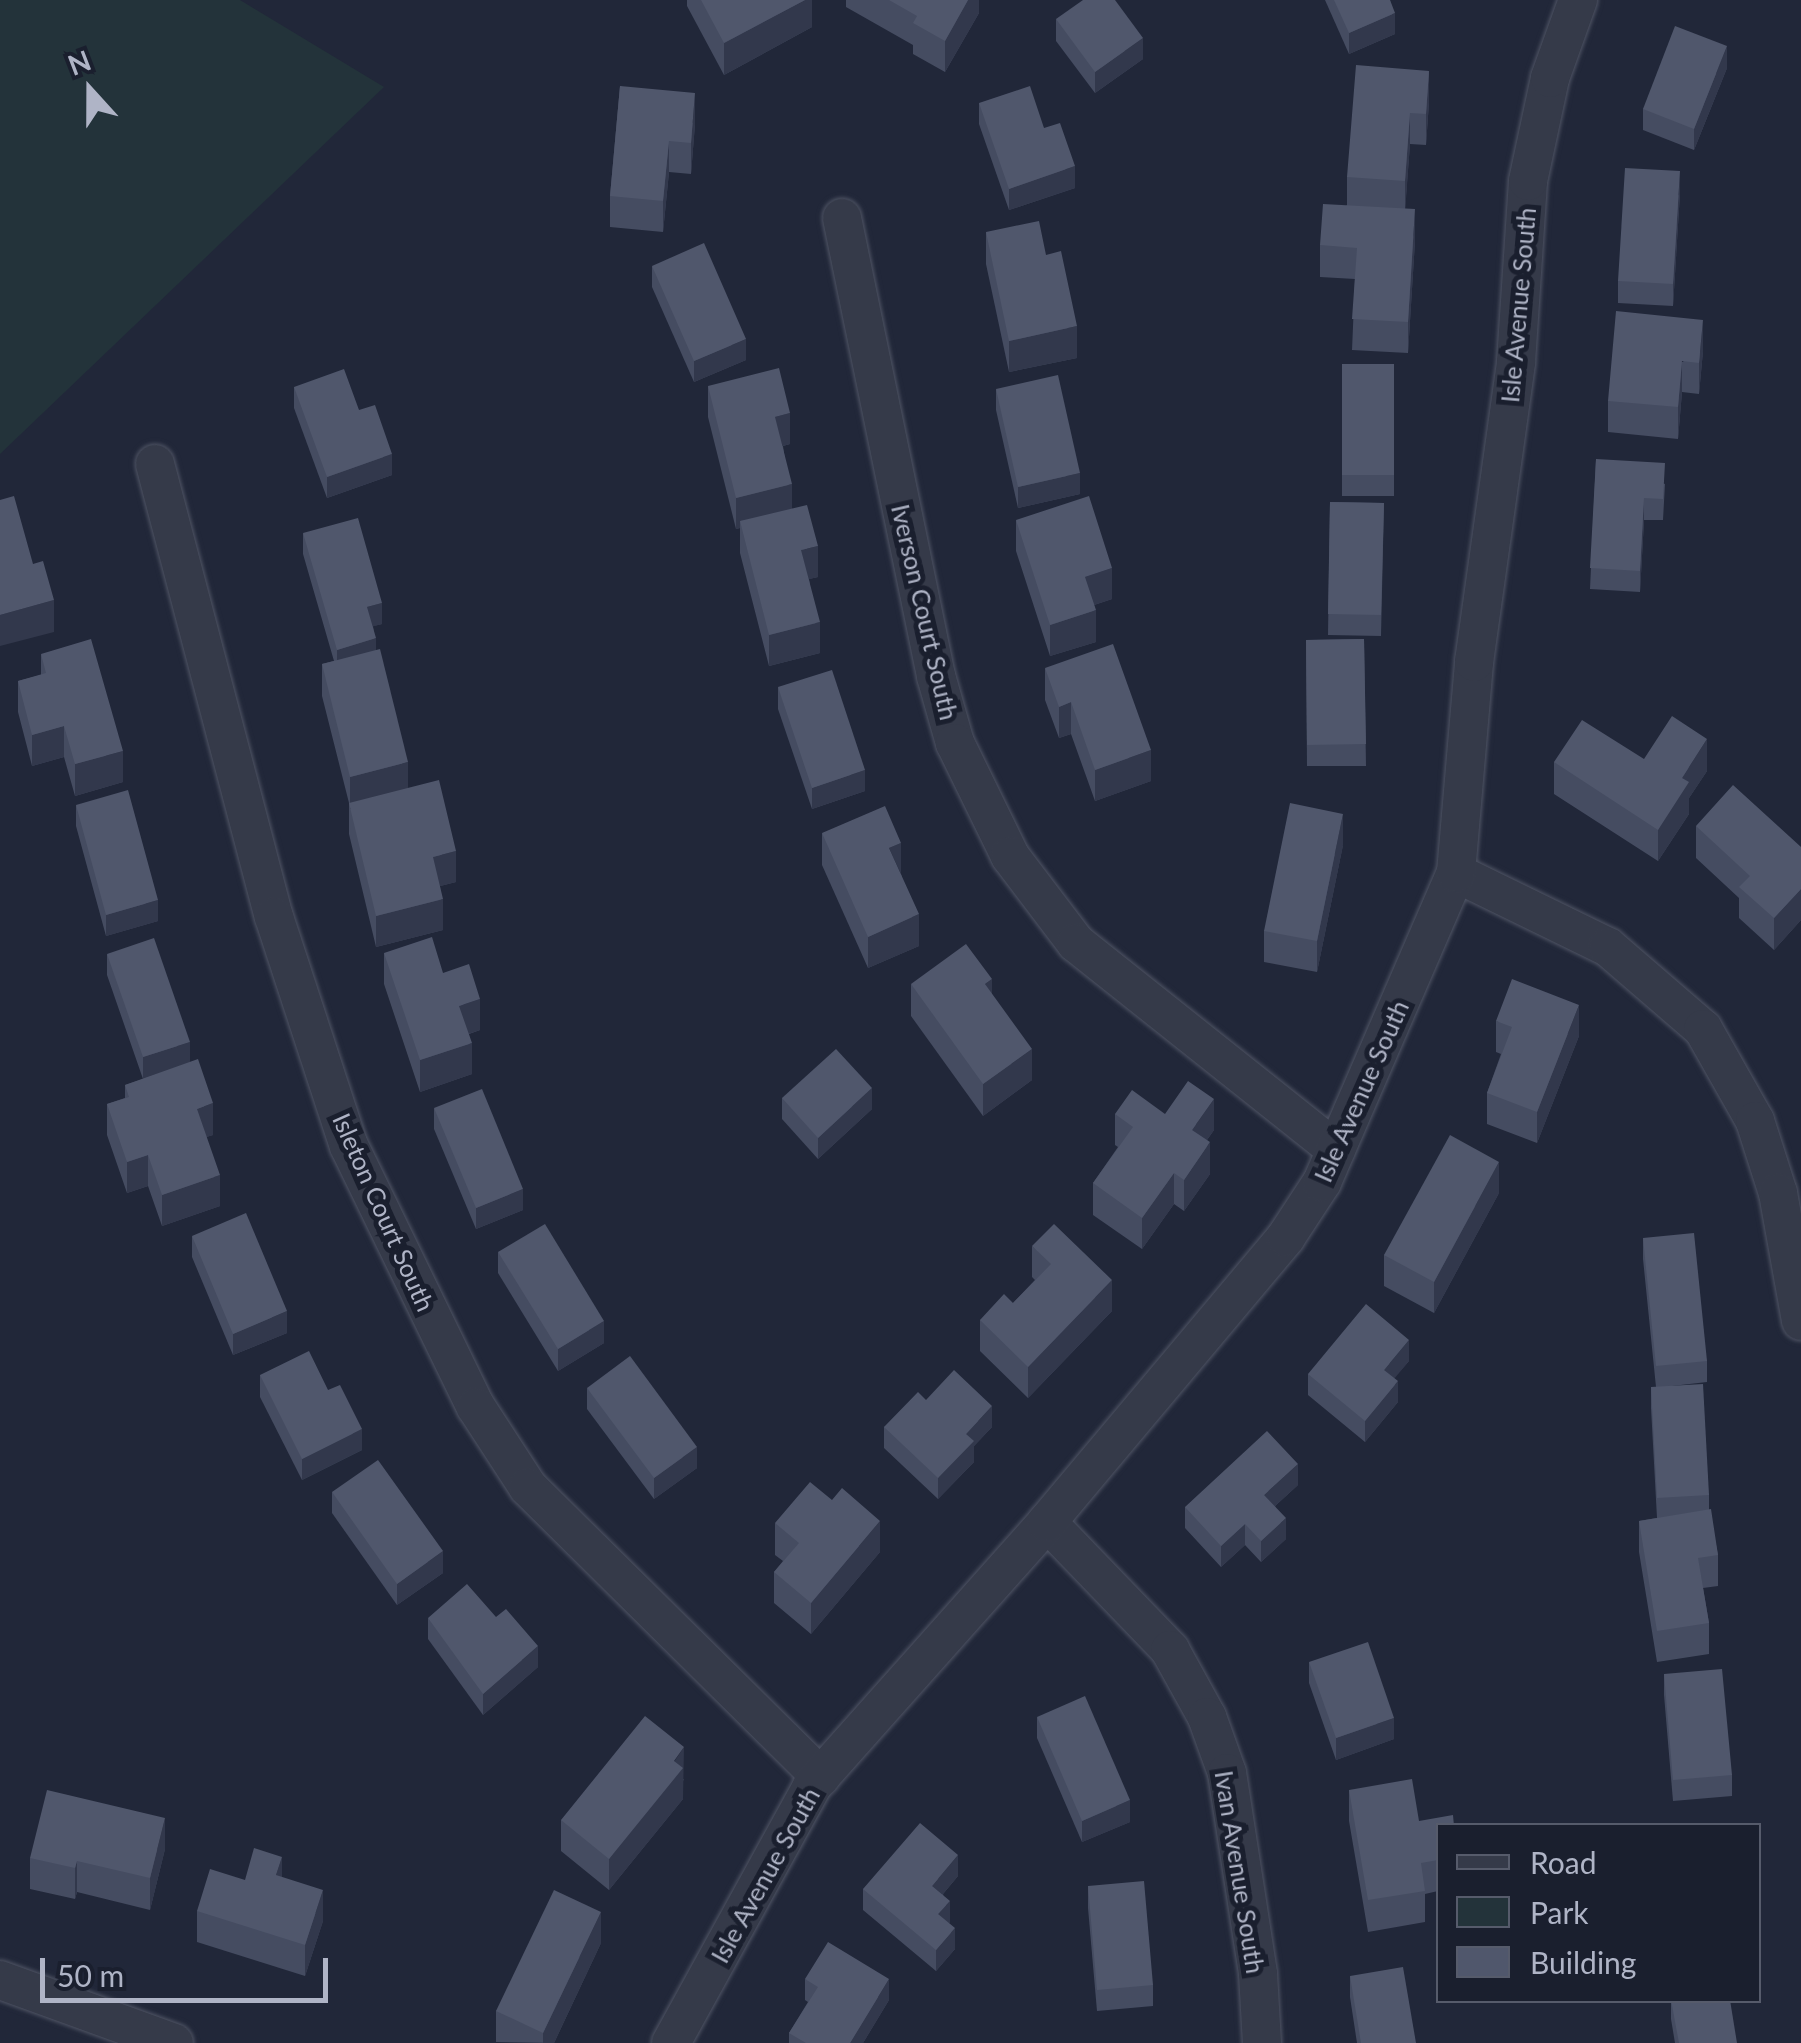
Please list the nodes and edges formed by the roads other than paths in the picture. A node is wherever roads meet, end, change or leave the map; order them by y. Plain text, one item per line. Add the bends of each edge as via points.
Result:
1 (1568, 4) edge
2 (842, 218) dead end
3 (155, 464) dead end
4 (1456, 874) junction
5 (1336, 1150) junction
6 (1801, 1321) edge
7 (1047, 1522) junction
8 (822, 1777) junction
9 (0, 1980) edge
10 (174, 2043) edge
11 (671, 2043) edge
12 (1262, 2043) edge

1 - 4 street, Isle Avenue South via 1528,181 1516,362 1474,662
2 - 5 street, Iverson Court South via 936,676 956,743 1010,856 1076,943
3 - 8 street, Isleton Court South via 274,916 349,1146 476,1408 528,1488
4 - 5 street, Isle Avenue South
4 - 6 street via 1608,947 1703,1029 1756,1121 1778,1193
5 - 7 street, Isle Avenue South via 1286,1237
7 - 8 street, Isle Avenue South
7 - 12 street, Ivan Avenue South via 1170,1650 1207,1717 1227,1773
8 - 11 street, Isle Avenue South
9 - 10 street

